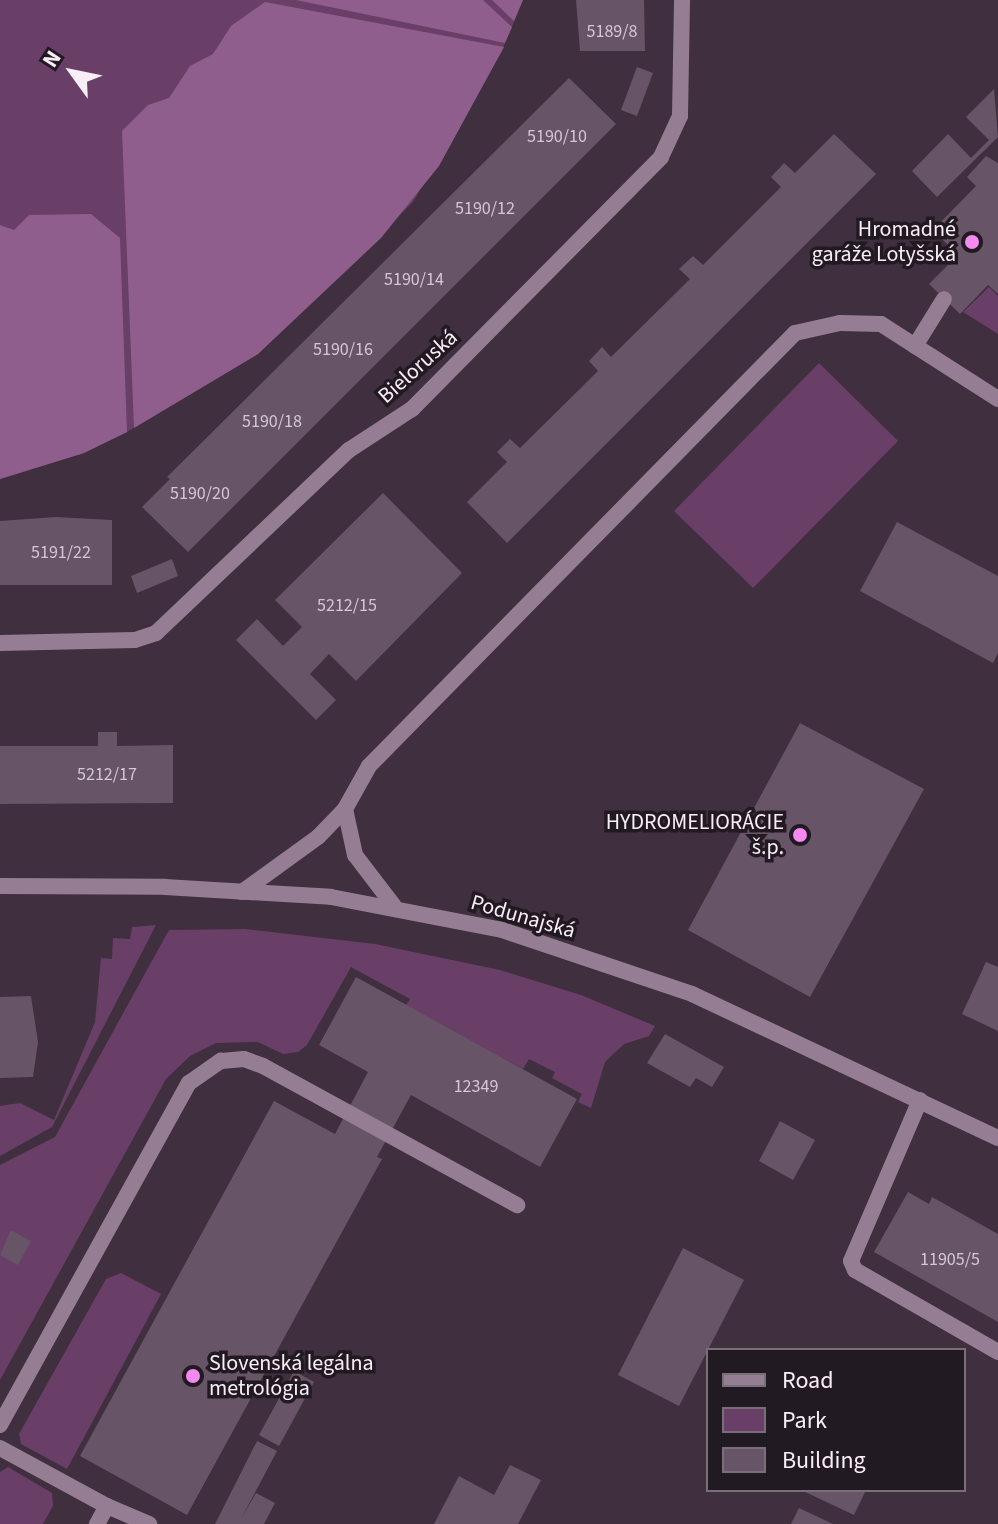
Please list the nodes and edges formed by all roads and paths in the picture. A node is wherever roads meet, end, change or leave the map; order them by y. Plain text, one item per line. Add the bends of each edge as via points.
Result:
1 (682, 0) edge
2 (944, 299) dead end
3 (915, 346) junction
4 (998, 399) edge
5 (0, 643) edge
6 (345, 809) junction
7 (0, 886) edge
8 (242, 892) junction
9 (394, 906) junction
10 (920, 1100) junction
11 (998, 1138) edge
12 (517, 1205) dead end
13 (998, 1352) edge
14 (0, 1425) edge
15 (0, 1448) edge
16 (107, 1506) junction
17 (97, 1524) edge
18 (149, 1524) edge

1 - 5 street, Bieloruská via 680,116 661,157 412,409 349,450 167,627 135,640
2 - 3 street
3 - 4 street
3 - 6 street via 881,324 863,322 808,327 785,341 369,766
6 - 8 street via 294,857
6 - 9 street via 355,855
7 - 8 street, Podunajská
8 - 9 street, Podunajská
9 - 10 street, Podunajská via 502,930 692,994
10 - 11 street, Podunajská
10 - 13 street via 851,1261 855,1270
12 - 14 street via 263,1066 244,1059 221,1061 189,1083
15 - 16 street
16 - 17 street
16 - 18 street

